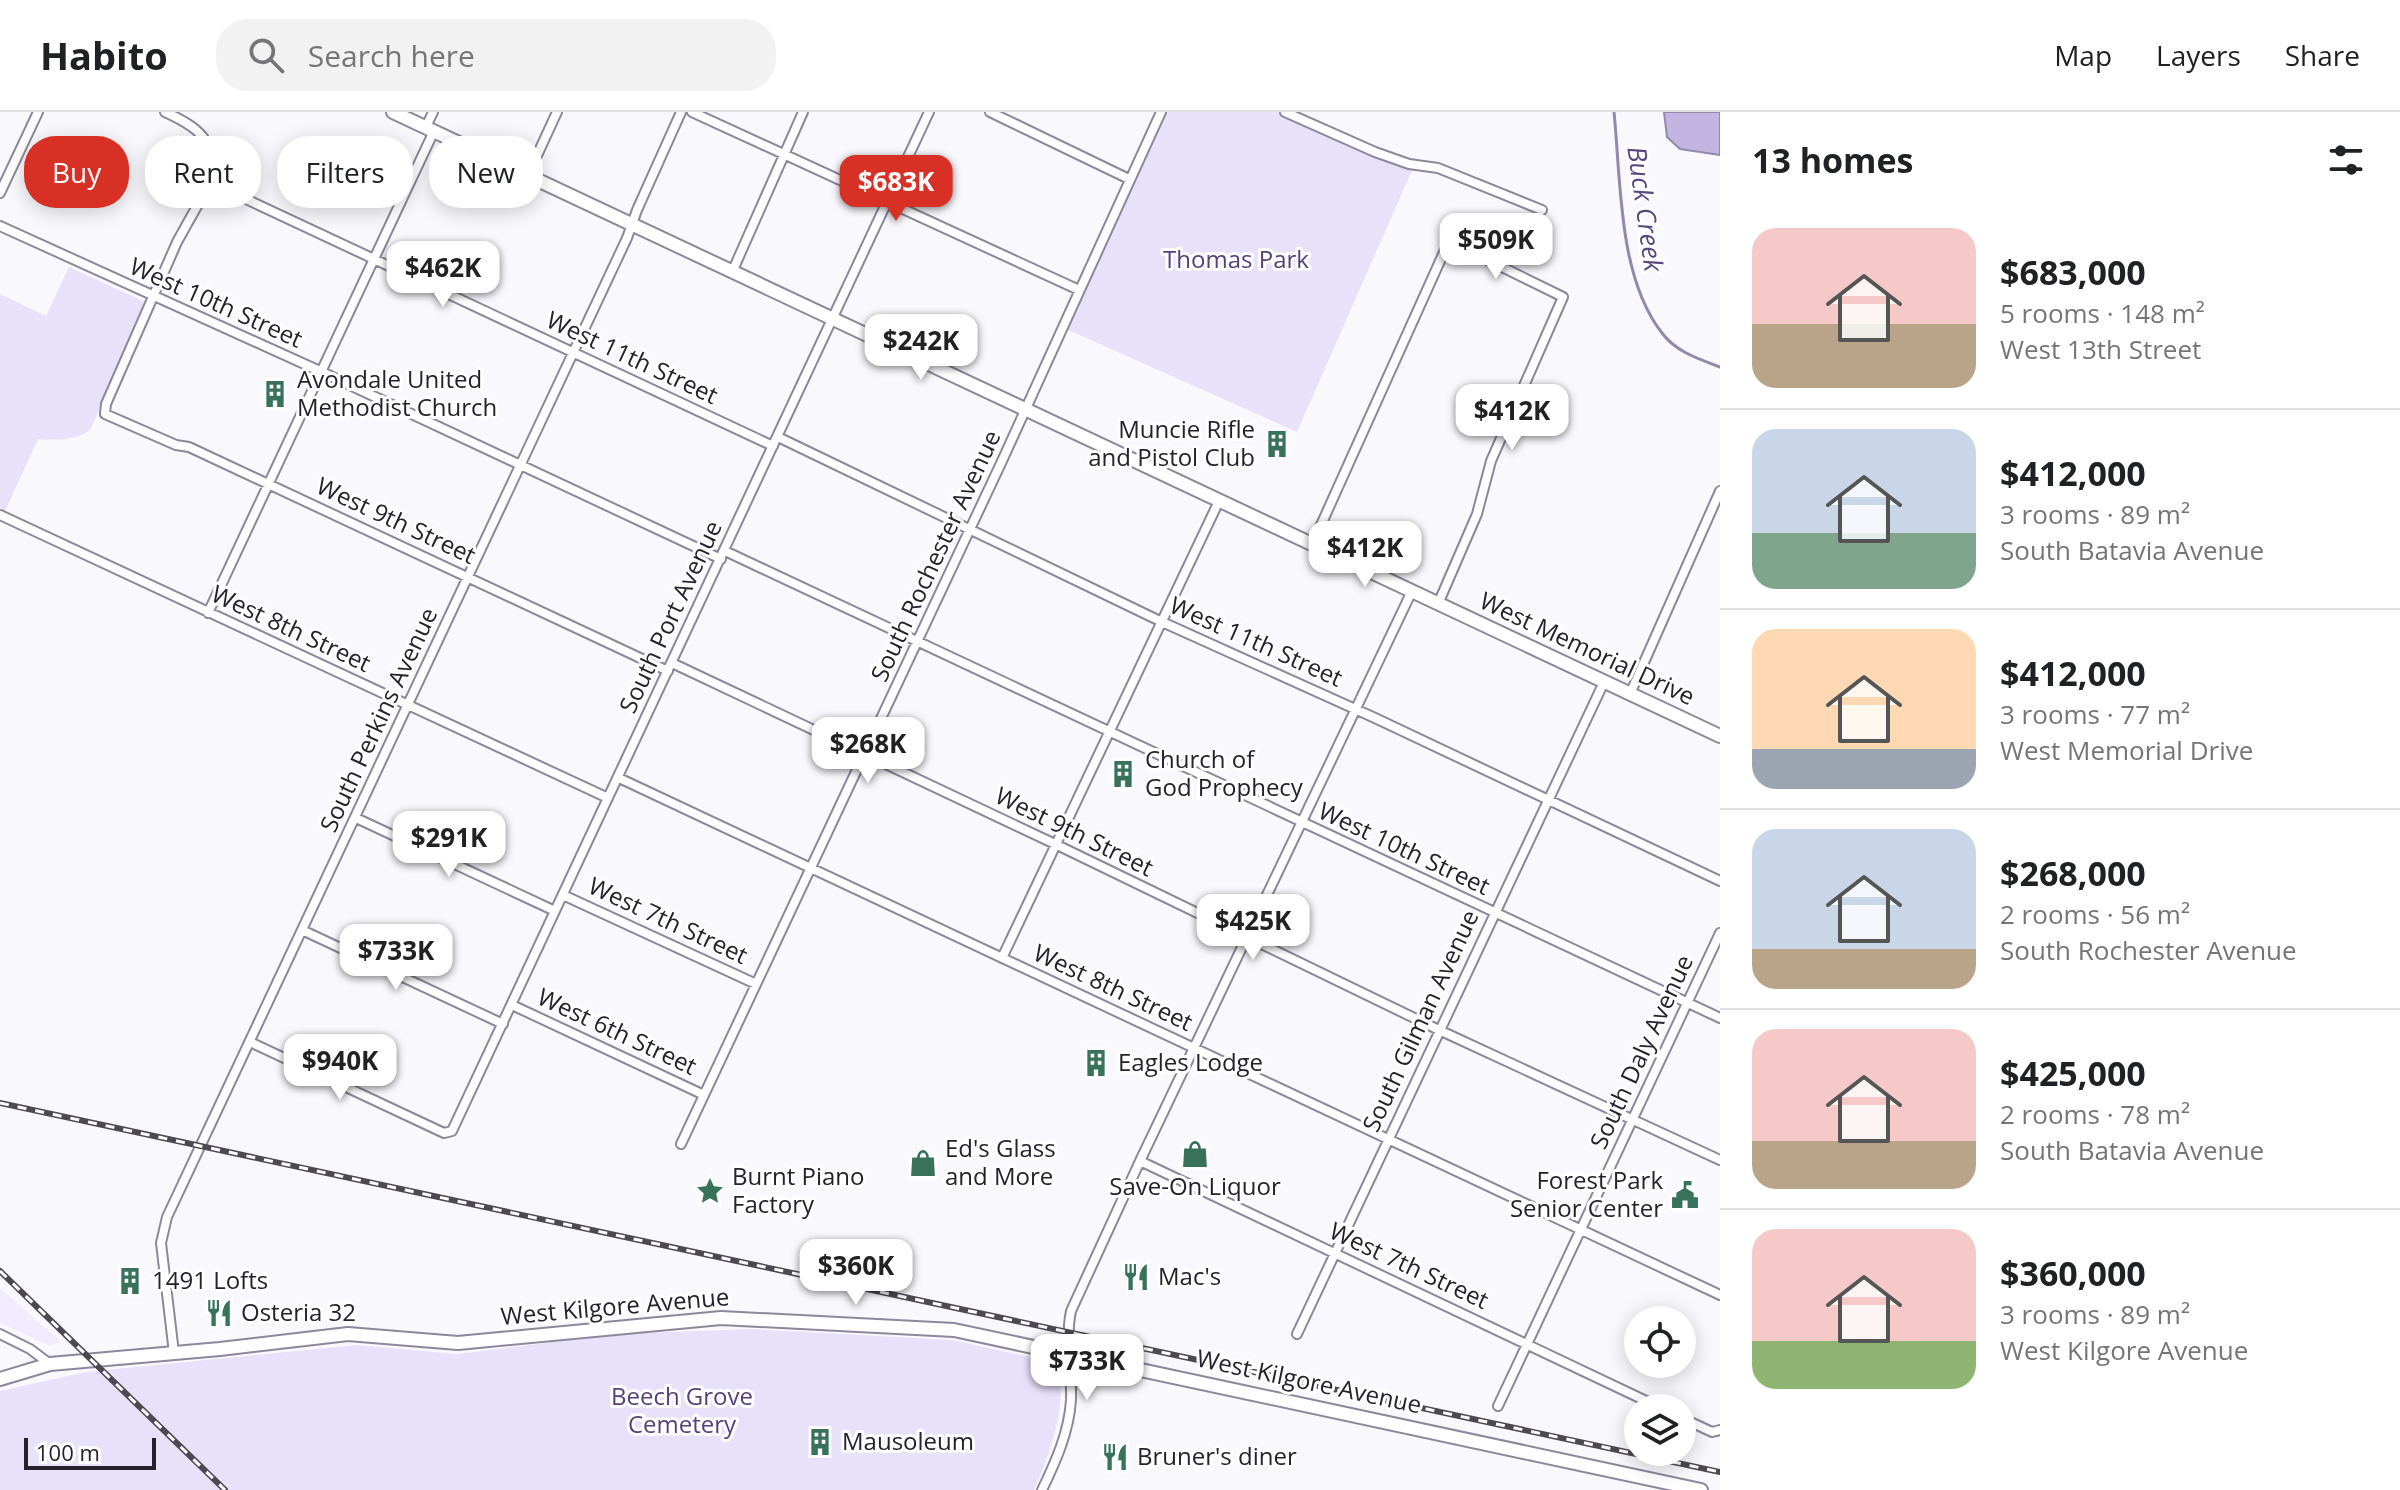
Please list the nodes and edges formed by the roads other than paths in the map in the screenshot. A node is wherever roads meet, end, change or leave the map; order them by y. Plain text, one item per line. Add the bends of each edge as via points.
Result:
1 (38, 112) edge
2 (165, 112) edge
3 (393, 112) edge
4 (433, 112) edge
5 (557, 112) edge
6 (681, 112) edge
7 (692, 112) edge
8 (803, 112) edge
9 (929, 112) edge
10 (990, 112) edge
11 (1161, 112) edge
12 (1285, 112) edge
13 (185, 116) edge
14 (430, 129) junction
15 (201, 136) edge
16 (445, 136) edge
17 (543, 142) edge
18 (785, 155) junction
19 (1129, 179) junction
20 (543, 182) edge
21 (0, 193) edge
22 (887, 203) junction
23 (261, 205) edge
24 (196, 208) edge
25 (1542, 210) dead end
26 (631, 224) junction
27 (0, 226) edge
28 (374, 259) junction
29 (733, 270) junction
30 (1079, 290) junction
31 (154, 298) junction
32 (833, 319) junction
33 (574, 352) junction
34 (322, 372) junction
35 (1025, 411) junction
36 (778, 437) junction
37 (773, 446) junction
38 (521, 465) junction
39 (269, 484) junction
40 (1720, 491) edge
41 (1219, 501) junction
42 (0, 515) edge
43 (969, 530) junction
44 (1312, 545) junction
45 (723, 555) junction
46 (468, 577) junction
47 (1412, 591) junction
48 (1438, 604) junction
49 (208, 613) junction
50 (1160, 621) junction
51 (917, 641) junction
52 (670, 667) junction
53 (1604, 682) junction
54 (1630, 694) junction
55 (409, 705) junction
56 (1355, 709) junction
57 (1109, 731) junction
58 (1720, 736) edge
59 (865, 754) junction
60 (619, 778) junction
61 (608, 798) junction
62 (1548, 799) junction
63 (356, 818) junction
64 (1302, 823) junction
65 (1055, 844) junction
66 (811, 868) junction
67 (1720, 881) edge
68 (563, 895) junction
69 (555, 911) junction
70 (1494, 913) junction
71 (302, 930) junction
72 (1720, 933) edge
73 (1247, 938) junction
74 (1002, 958) junction
75 (756, 984) junction
76 (1687, 1003) junction
77 (512, 1005) junction
78 (1720, 1018) edge
79 (503, 1024) junction
80 (1439, 1030) junction
81 (250, 1042) junction
82 (1194, 1049) junction
83 (704, 1095) junction
84 (1634, 1119) junction
85 (1388, 1139) junction
86 (681, 1144) dead end
87 (1720, 1160) edge
88 (1140, 1161) junction
89 (1580, 1229) junction
90 (1335, 1252) junction
91 (1720, 1295) edge
92 (0, 1334) edge
93 (1297, 1334) dead end
94 (1527, 1343) junction
95 (174, 1353) junction
96 (1070, 1353) junction
97 (50, 1364) junction
98 (0, 1379) edge
99 (1632, 1394) edge
100 (1498, 1406) dead end
101 (1696, 1423) edge
102 (1718, 1431) edge
103 (1042, 1490) edge
104 (1701, 1490) edge

1 - 21 street
2 - 13 street
3 - 14 main road, West Memorial Drive
4 - 14 street
5 - 17 street
6 - 26 street, South Perkins Avenue
7 - 18 street
8 - 18 street
9 - 22 street, South Port Avenue
10 - 19 street
11 - 19 street, South Rochester Avenue
12 - 25 street via 1375,152 1438,168
13 - 15 street
14 - 16 main road, West Memorial Drive
14 - 28 street
18 - 22 street
18 - 29 street
19 - 30 street, South Rochester Avenue
20 - 26 main road, West Memorial Drive
22 - 30 street
22 - 32 street, South Port Avenue
23 - 28 street, West 11th Street
24 - 31 street
26 - 29 main road, West Memorial Drive
26 - 33 street, South Perkins Avenue
27 - 31 street, West 10th Street
28 - 33 street, West 11th Street
28 - 34 street
29 - 32 main road, West Memorial Drive
30 - 35 street, South Rochester Avenue
31 - 34 street, West 10th Street
31 - 39 street, West 9th Street via 105,414
32 - 35 main road, West Memorial Drive
32 - 36 street, South Port Avenue
33 - 37 street, West 11th Street
33 - 38 street, South Perkins Avenue
34 - 38 street, West 10th Street
34 - 39 street
35 - 41 main road, West Memorial Drive
35 - 43 street, South Rochester Avenue
36 - 37 street, South Port Avenue
36 - 43 street, West 11th Street
37 - 45 street, South Port Avenue
38 - 45 street, West 10th Street
38 - 46 street, South Perkins Avenue
39 - 46 street, West 9th Street
39 - 49 street
40 - 54 street
41 - 44 main road, West Memorial Drive
41 - 50 street
42 - 49 street, West 8th Street
43 - 50 street, West 11th Street
43 - 51 street, South Rochester Avenue
44 - 47 main road, West Memorial Drive
44 - 48 street via 1449,241 1563,297 1491,461 1477,514
45 - 51 street, West 10th Street
45 - 52 street, South Port Avenue
46 - 52 street, West 9th Street
46 - 55 street, South Perkins Avenue
47 - 48 main road, West Memorial Drive
47 - 56 street
48 - 53 main road, West Memorial Drive
49 - 55 street, West 8th Street
50 - 56 street, West 11th Street
50 - 57 street
51 - 57 street, West 10th Street
51 - 59 street, South Rochester Avenue
52 - 59 street, West 9th Street
52 - 60 street, South Port Avenue
53 - 54 main road, West Memorial Drive
53 - 62 street, South Gilman Avenue
54 - 58 main road, West Memorial Drive
55 - 61 street, West 8th Street
55 - 63 street, South Perkins Avenue
56 - 62 street, West 11th Street
56 - 64 street
57 - 64 street, West 10th Street
57 - 65 street
59 - 65 street, West 9th Street
59 - 66 street, South Rochester Avenue
60 - 61 street, South Port Avenue
60 - 66 street, West 8th Street
61 - 68 street, South Port Avenue
62 - 67 street, West 11th Street
62 - 70 street, South Gilman Avenue
63 - 69 street, West 7th Street
63 - 71 street, South Perkins Avenue
64 - 70 street, West 10th Street
64 - 73 street
65 - 73 street, West 9th Street
65 - 74 street
66 - 74 street, West 8th Street
66 - 75 street, South Rochester Avenue
68 - 69 street, South Port Avenue
68 - 75 street, West 7th Street
69 - 77 street, South Port Avenue
70 - 76 street, West 10th Street
70 - 80 street, South Gilman Avenue
71 - 79 street, West 6th Street
71 - 81 street, South Perkins Avenue
72 - 76 street, South Daly Avenue
73 - 80 street, West 9th Street
73 - 82 street
74 - 82 street, West 8th Street
75 - 83 street, South Rochester Avenue
76 - 78 street, West 10th Street
76 - 84 street, South Daly Avenue
77 - 79 street, South Port Avenue
77 - 83 street, West 6th Street
79 - 81 street, South Port Avenue via 452,1131 444,1133
80 - 84 street, West 9th Street
80 - 85 street, South Gilman Avenue
81 - 95 street, South Perkins Avenue via 164,1224 161,1251
82 - 85 street, West 8th Street
82 - 88 street
83 - 86 street, South Rochester Avenue
84 - 87 street, West 9th Street
84 - 89 street, South Daly Avenue
85 - 89 street, West 8th Street
85 - 90 street, South Gilman Avenue
88 - 90 street, West 7th Street
88 - 96 street via 1071,1311
89 - 91 street, West 8th Street
89 - 94 street, South Daly Avenue
90 - 93 street, South Gilman Avenue
90 - 94 street, West 7th Street
92 - 97 street
94 - 99 street, West 7th Street
94 - 100 street, South Daly Avenue
95 - 96 main road, West Kilgore Avenue via 348,1334 458,1343 721,1318 954,1330
95 - 97 main road, West Kilgore Avenue
96 - 103 street via 1067,1430
96 - 104 main road, West Kilgore Avenue
97 - 98 main road, West Kilgore Avenue
101 - 102 street

